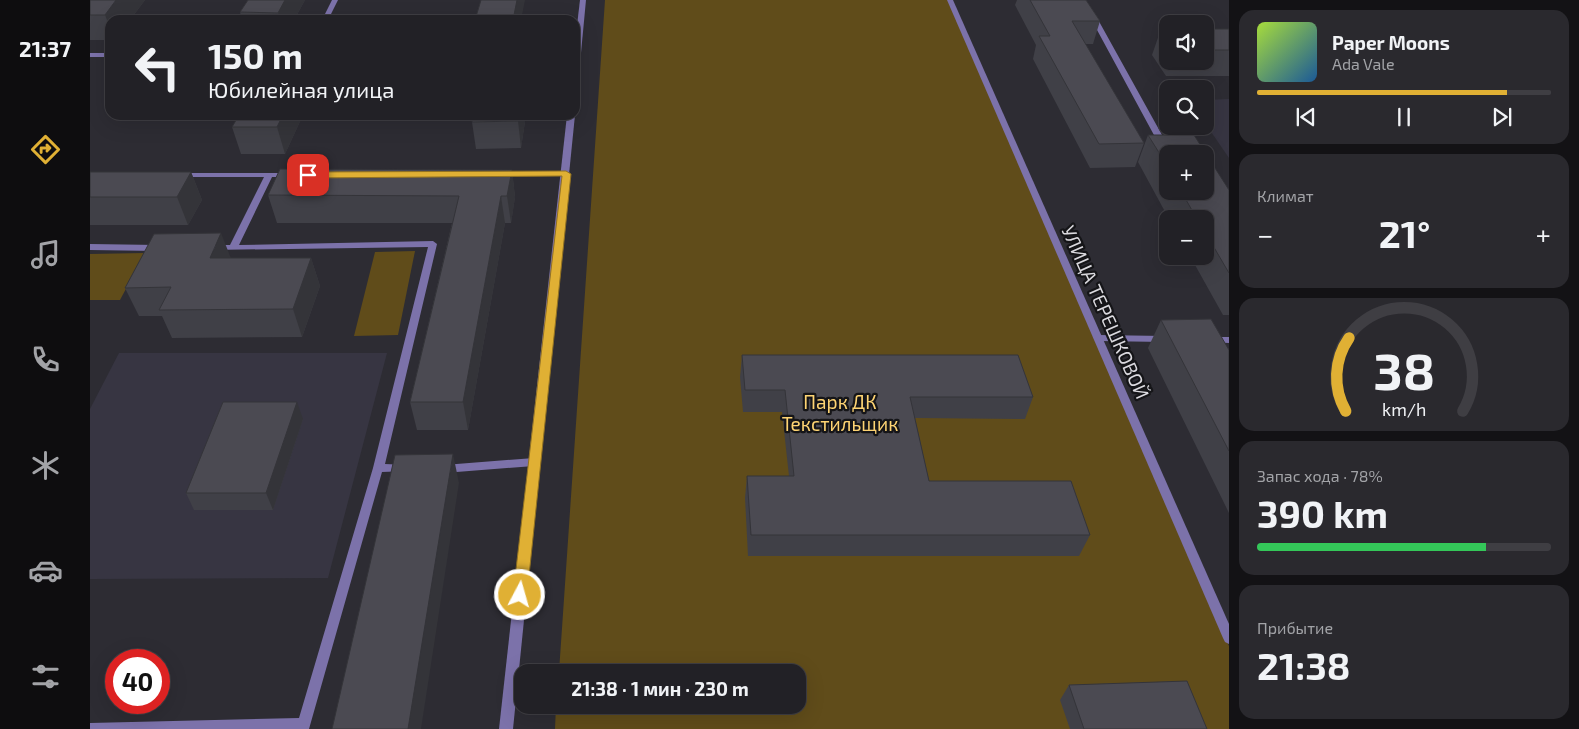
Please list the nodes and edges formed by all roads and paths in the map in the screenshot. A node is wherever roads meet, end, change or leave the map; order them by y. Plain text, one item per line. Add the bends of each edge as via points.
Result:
1 (335, 0) edge
2 (583, 0) edge
3 (950, 0) edge
4 (1080, 0) edge
5 (328, 15) edge
6 (580, 23) edge
7 (90, 55) edge
8 (105, 55) edge
9 (571, 120) edge
10 (1163, 145) edge
11 (487, 174) edge
12 (566, 174) junction
13 (170, 175) edge
14 (269, 175) junction
15 (299, 175) edge
16 (90, 247) edge
17 (166, 248) edge
18 (204, 248) edge
19 (233, 248) junction
20 (1098, 338) junction
21 (1174, 339) edge
22 (1202, 340) edge
23 (1229, 340) edge
24 (534, 462) junction
25 (378, 468) junction
26 (414, 468) edge
27 (432, 469) edge
28 (1229, 638) edge
29 (90, 729) edge
30 (506, 729) edge

1 - 5 street
2 - 6 street
3 - 20 street, УЛИЦА ТЕРЕШКОВОЙ
4 - 10 street via 1093,16
7 - 8 street
9 - 12 street
11 - 12 street
12 - 24 street
13 - 14 street
14 - 15 street
14 - 19 street
16 - 17 street
18 - 19 street
19 - 25 street via 433,244
20 - 21 street
20 - 28 street, УЛИЦА ТЕРЕШКОВОЙ
22 - 23 street
24 - 27 street
24 - 30 street
25 - 26 street
25 - 29 street via 304,724

